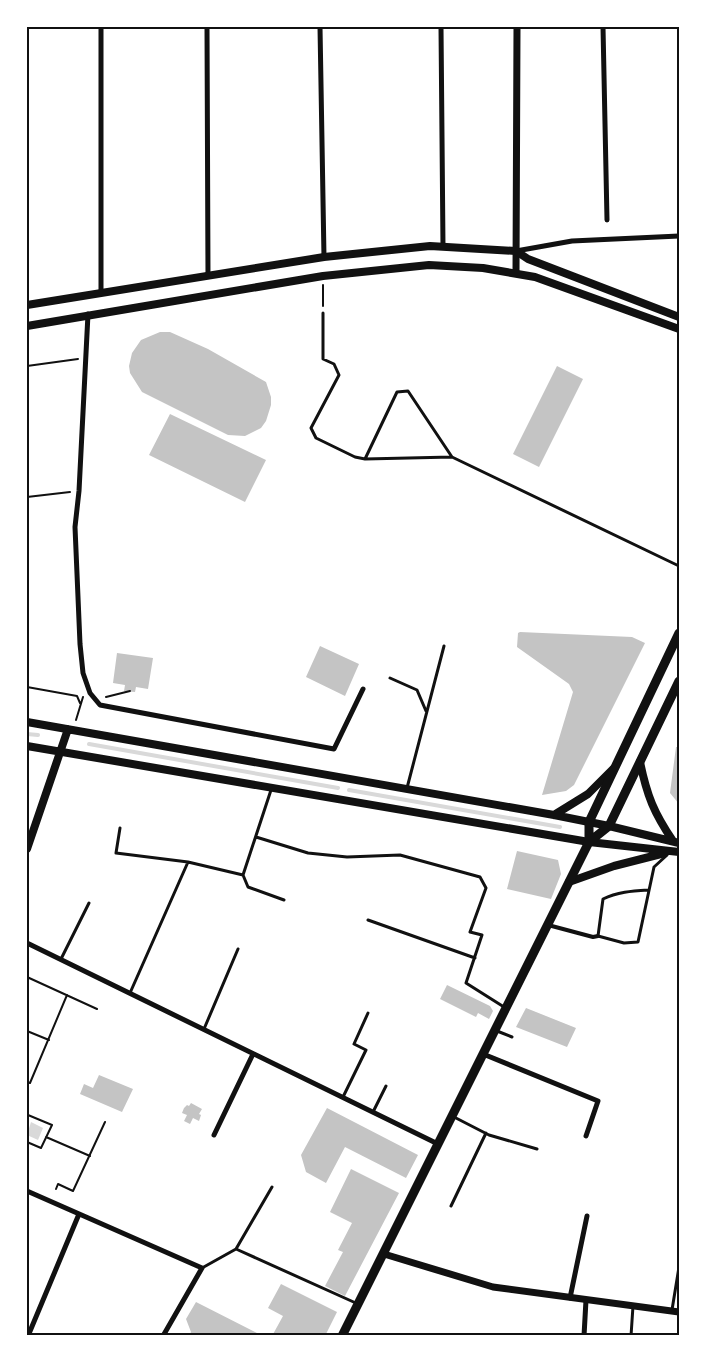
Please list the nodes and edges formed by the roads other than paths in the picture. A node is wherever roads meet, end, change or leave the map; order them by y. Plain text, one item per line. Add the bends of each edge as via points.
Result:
1 (101, 27) edge
2 (207, 27) edge
3 (320, 27) edge
4 (441, 27) edge
5 (517, 27) edge
6 (603, 27) edge
7 (607, 220) dead end
8 (679, 236) edge
9 (443, 246) junction
10 (516, 251) junction
11 (324, 257) junction
12 (516, 273) junction
13 (208, 276) junction
14 (101, 292) junction
15 (27, 305) edge
16 (323, 313) road end
17 (88, 314) junction
18 (679, 317) edge
19 (27, 326) edge
20 (679, 329) edge
21 (452, 457) junction
22 (365, 459) junction
23 (679, 566) edge
24 (679, 633) edge
25 (444, 646) dead end
26 (390, 678) dead end
27 (679, 681) edge
28 (363, 690) dead end
29 (426, 713) junction
30 (27, 722) edge
31 (68, 729) junction
32 (630, 735) junction
33 (649, 741) junction
34 (27, 746) edge
35 (60, 751) junction
36 (640, 762) junction
37 (616, 766) junction
38 (271, 788) junction
39 (407, 788) junction
40 (554, 815) junction
41 (589, 822) junction
42 (609, 826) junction
43 (120, 828) dead end
44 (256, 837) junction
45 (589, 842) junction
46 (676, 842) edge
47 (27, 849) edge
48 (670, 851) junction
49 (679, 852) edge
50 (188, 862) junction
51 (243, 876) junction
52 (569, 882) junction
53 (648, 890) junction
54 (284, 900) dead end
55 (89, 903) dead end
56 (368, 920) dead end
57 (548, 925) junction
58 (598, 936) junction
59 (27, 943) edge
60 (238, 948) dead end
61 (475, 958) junction
62 (61, 959) junction
63 (130, 993) junction
64 (506, 1008) junction
65 (368, 1013) dead end
66 (204, 1029) junction
67 (495, 1030) junction
68 (512, 1037) dead end
69 (253, 1053) junction
70 (483, 1054) junction
71 (386, 1086) dead end
72 (343, 1097) junction
73 (373, 1112) junction
74 (452, 1116) junction
75 (486, 1133) junction
76 (214, 1135) dead end
77 (586, 1136) dead end
78 (438, 1144) junction
79 (537, 1149) dead end
80 (272, 1187) dead end
81 (27, 1191) edge
82 (451, 1206) dead end
83 (80, 1214) junction
84 (587, 1216) dead end
85 (236, 1249) junction
86 (384, 1254) junction
87 (679, 1267) edge
88 (202, 1268) junction
89 (570, 1298) junction
90 (586, 1300) junction
91 (359, 1304) junction
92 (633, 1306) junction
93 (675, 1312) edge
94 (28, 1336) edge
95 (163, 1336) edge
96 (342, 1336) edge
97 (584, 1336) edge
98 (631, 1336) edge

1 - 14 street
2 - 13 street
3 - 11 street
4 - 9 street
5 - 10 street
6 - 7 street
8 - 10 street via 572,241
9 - 10 main road
9 - 11 main road
10 - 12 street
10 - 18 main road via 620,297
11 - 13 main road
12 - 17 main road via 429,265 322,276
12 - 20 main road
13 - 14 main road
14 - 15 main road
16 - 22 lane via 323,359 334,364 339,375 312,428 316,438
17 - 19 main road
17 - 28 street via 75,527 83,673 95,700 100,705 334,749
21 - 22 lane
21 - 22 lane via 408,391 397,392
21 - 23 lane
24 - 32 main road
25 - 29 lane
26 - 29 lane via 417,690
27 - 33 main road
29 - 39 lane
30 - 31 main road
31 - 35 main road
31 - 39 main road
32 - 33 main road via 636,746
32 - 37 main road
33 - 36 main road
34 - 35 main road
35 - 38 main road
35 - 47 main road
36 - 42 main road
36 - 46 main road via 657,817
37 - 40 main road via 588,794
37 - 41 main road
38 - 44 lane
38 - 45 main road
39 - 40 main road
40 - 41 main road
41 - 42 main road
41 - 45 main road
42 - 45 main road
42 - 46 main road
43 - 50 lane via 116,853
44 - 51 lane
44 - 61 lane via 308,853 347,857 400,855 480,877 486,888 470,932 482,935
45 - 48 main road
45 - 52 main road
48 - 49 main road
48 - 52 main road
48 - 53 lane via 653,865
50 - 51 lane
50 - 63 lane
51 - 54 lane via 248,887
52 - 57 main road
53 - 58 lane via 603,899
53 - 58 lane via 638,942 624,943
55 - 62 lane
56 - 61 lane
57 - 58 street
57 - 64 main road
59 - 62 street
60 - 66 lane
61 - 64 lane via 466,983
62 - 63 street
63 - 66 street
64 - 67 main road
65 - 72 lane via 354,1044 366,1050
66 - 69 street
67 - 68 lane
67 - 70 main road
69 - 72 street
69 - 76 street
70 - 74 main road
70 - 77 street via 598,1101
71 - 73 lane
72 - 73 street
73 - 78 street
74 - 75 lane
74 - 78 main road
75 - 79 lane
75 - 82 lane
78 - 86 main road
80 - 85 lane
81 - 83 street
83 - 88 street
83 - 94 street
84 - 89 street
85 - 88 lane
85 - 91 lane
86 - 89 street via 493,1287
86 - 91 main road
87 - 93 lane
88 - 95 street
89 - 90 street
90 - 92 street
90 - 97 street
91 - 96 main road
92 - 93 street
92 - 98 lane

